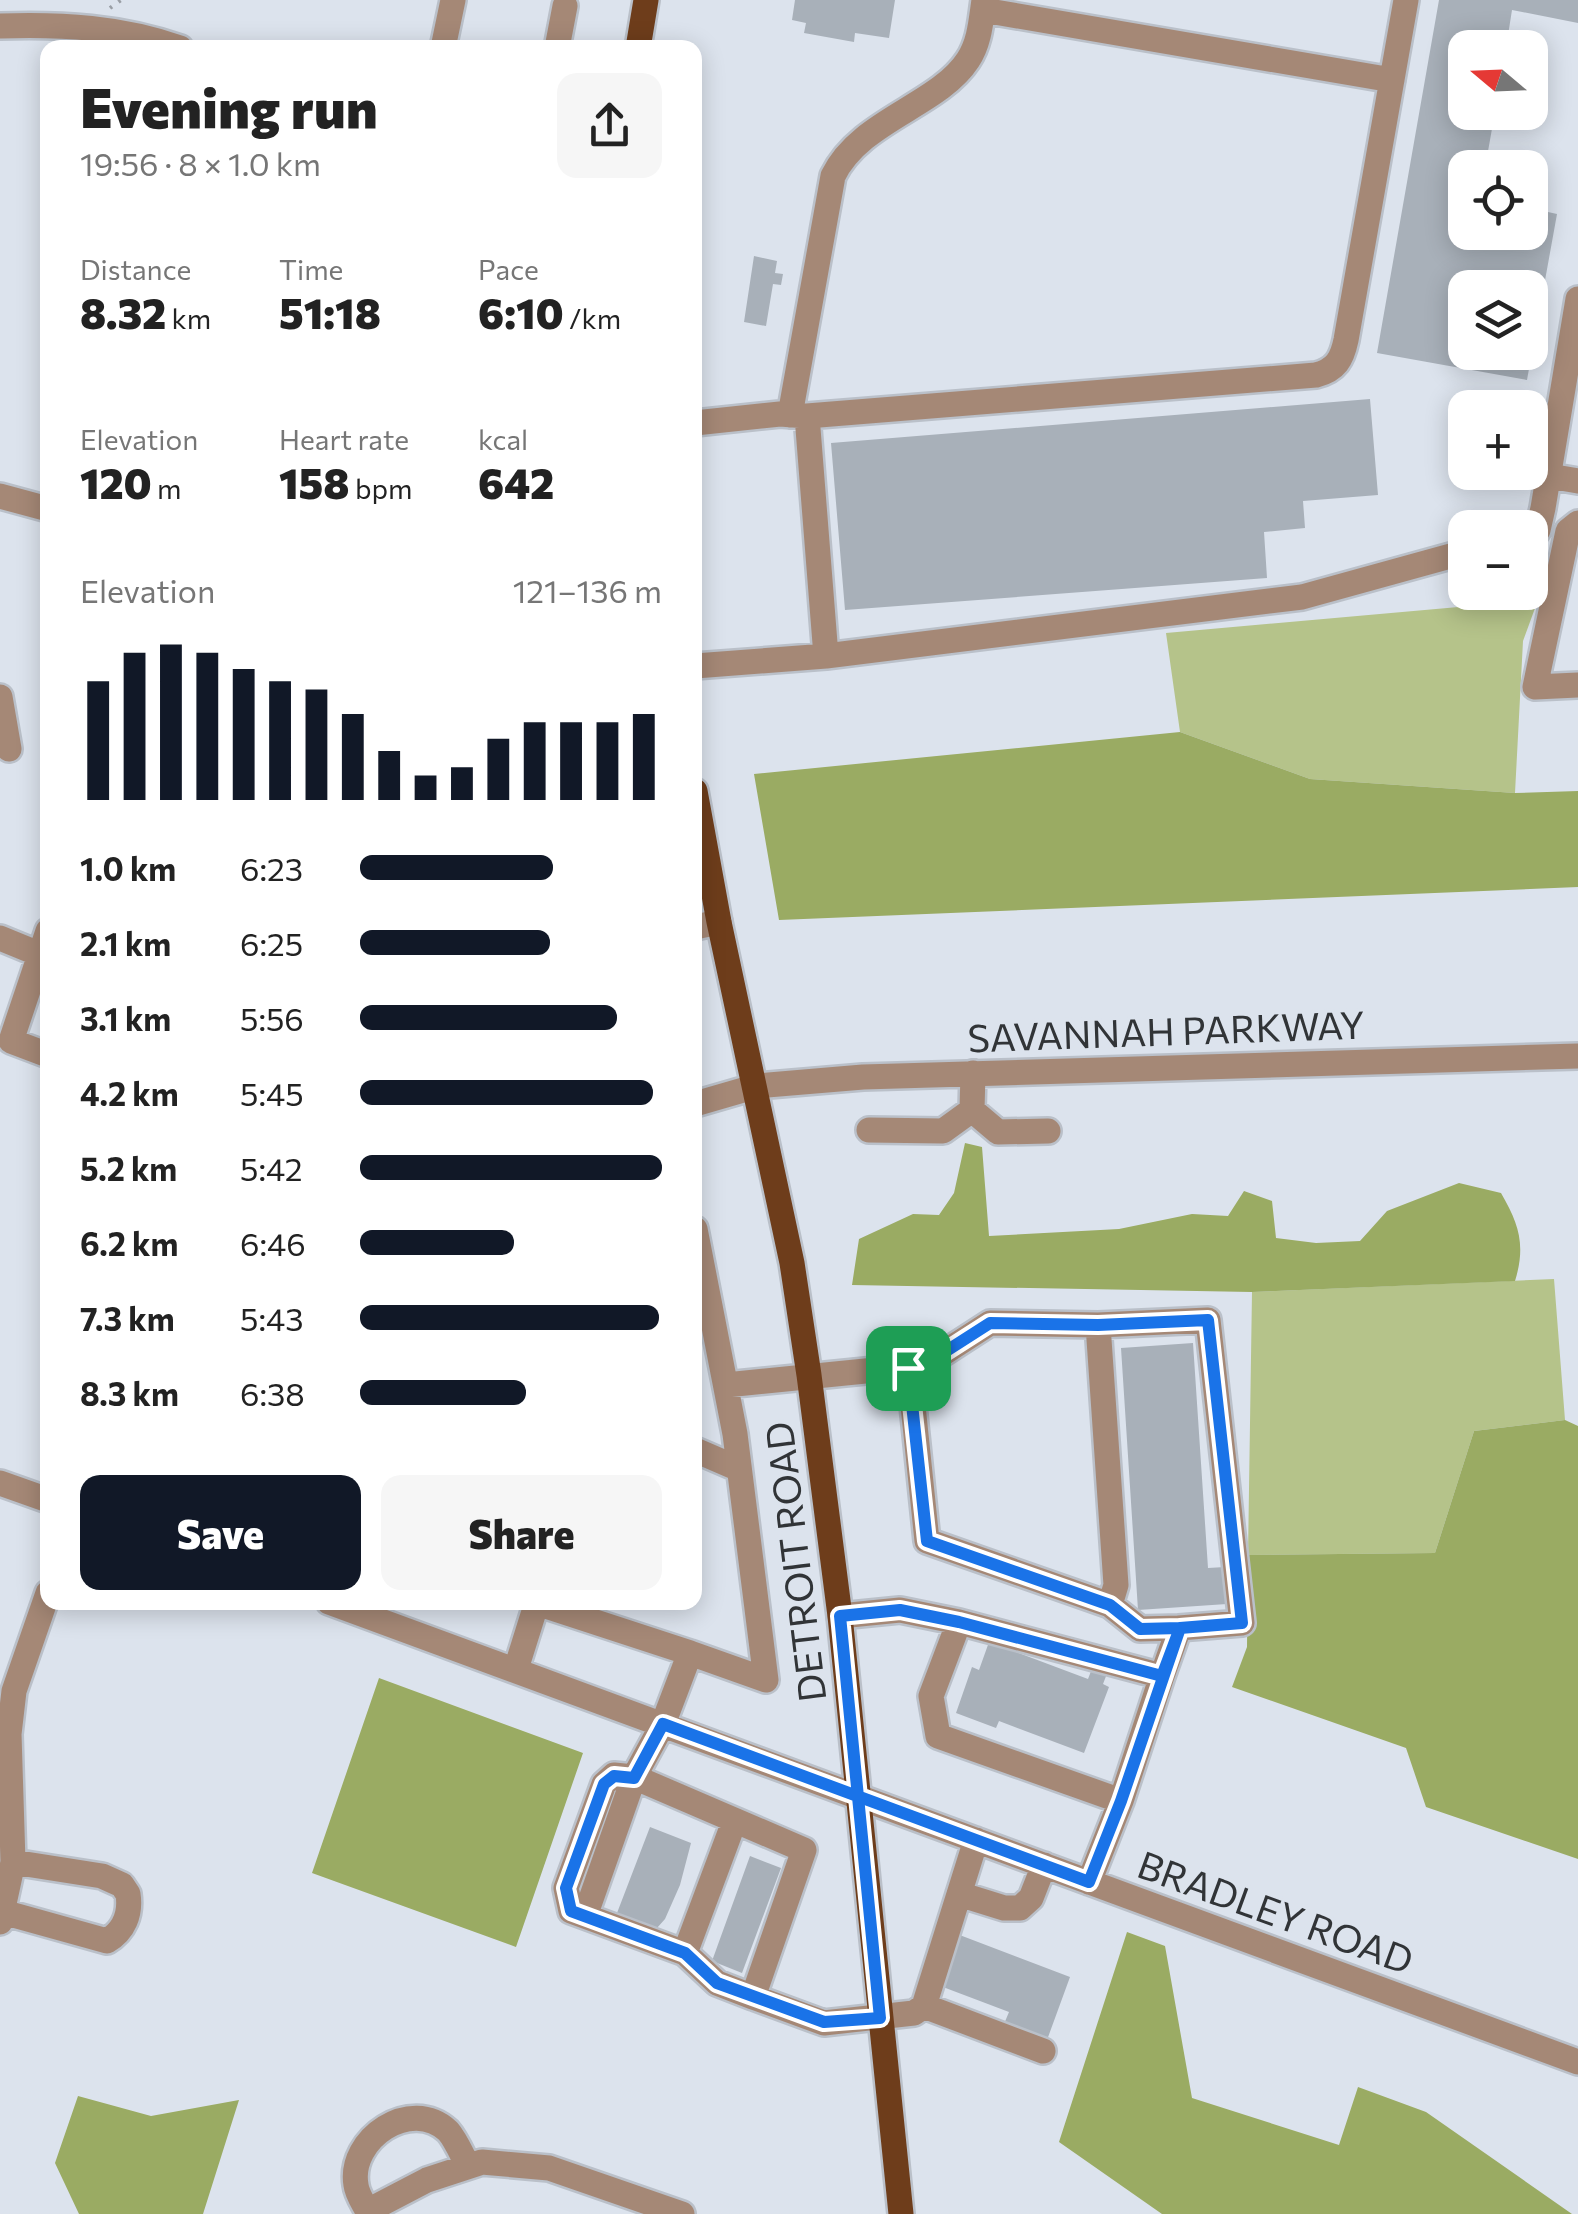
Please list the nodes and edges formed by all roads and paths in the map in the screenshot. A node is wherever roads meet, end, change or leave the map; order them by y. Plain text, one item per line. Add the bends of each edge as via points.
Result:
1 (121, 0) edge
2 (452, 0) edge
3 (646, 0) edge
4 (1406, 0) edge
5 (983, 5) edge
6 (565, 6) dead end
7 (106, 11) dead end
8 (0, 26) edge
9 (158, 40) edge
10 (445, 40) edge
11 (558, 40) edge
12 (639, 40) edge
13 (1392, 80) junction
14 (1578, 300) edge
15 (798, 415) junction
16 (702, 423) edge
17 (1549, 476) junction
18 (1578, 481) edge
19 (0, 496) edge
20 (40, 506) edge
21 (1542, 510) edge
22 (1578, 523) edge
23 (1448, 557) edge
24 (826, 656) junction
25 (702, 665) edge
26 (1578, 686) edge
27 (0, 697) edge
28 (9, 749) dead end
29 (702, 869) edge
30 (707, 924) edge
31 (0, 938) edge
32 (40, 943) edge
33 (40, 952) edge
34 (40, 1052) edge
35 (1578, 1056) edge
36 (972, 1073) junction
37 (756, 1086) junction
38 (702, 1102) edge
39 (972, 1110) junction
40 (868, 1130) dead end
41 (1048, 1131) dead end
42 (702, 1264) edge
43 (1098, 1325) junction
44 (908, 1368) junction
45 (809, 1375) junction
46 (726, 1385) junction
47 (702, 1453) edge
48 (739, 1469) junction
49 (0, 1483) edge
50 (40, 1497) edge
51 (1110, 1605) junction
52 (42, 1610) edge
53 (351, 1610) edge
54 (534, 1610) edge
55 (558, 1610) edge
56 (840, 1616) junction
57 (959, 1622) junction
58 (1180, 1628) junction
59 (690, 1653) junction
60 (516, 1669) junction
61 (1162, 1676) junction
62 (663, 1724) junction
63 (634, 1778) junction
64 (858, 1796) junction
65 (1121, 1801) junction
66 (734, 1822) junction
67 (976, 1840) junction
68 (13, 1862) junction
69 (1044, 1865) junction
70 (1089, 1882) junction
71 (959, 1894) junction
72 (2, 1917) edge
73 (685, 1953) junction
74 (753, 1997) junction
75 (924, 2006) junction
76 (880, 2018) junction
77 (1043, 2051) dead end
78 (1578, 2062) edge
79 (468, 2166) junction
80 (370, 2214) edge
81 (682, 2214) edge
82 (901, 2214) edge

1 - 7 path
2 - 10 street
3 - 12 main road
4 - 13 street
5 - 13 street
5 - 15 street via 963,67 861,141 837,168 828,192
6 - 11 street
8 - 9 street via 72,25
13 - 15 street via 1345,347 1330,370
14 - 17 street
15 - 16 street
15 - 24 street
17 - 18 street
17 - 21 street
19 - 20 street
22 - 26 street via 1568,531 1535,687
23 - 24 street via 1302,596
24 - 25 street
27 - 28 street
29 - 30 main road, DETROIT ROAD
30 - 37 main road, DETROIT ROAD
31 - 32 street
33 - 34 street via 11,1041
35 - 36 street, SAVANNAH PARKWAY
36 - 37 street, SAVANNAH PARKWAY
36 - 39 street
37 - 38 street, SAVANNAH PARKWAY
37 - 45 main road, DETROIT ROAD
39 - 40 street via 944,1131
39 - 41 street via 998,1132
42 - 46 street
43 - 44 street via 990,1323 926,1364
43 - 51 street via 1116,1585
43 - 58 street via 1208,1320 1242,1623
44 - 45 street
44 - 51 street via 927,1541
45 - 46 street
45 - 56 main road, DETROIT ROAD
46 - 48 street
47 - 48 street
48 - 59 street via 766,1680
49 - 50 street
51 - 58 street via 1140,1629
52 - 68 street via 11,1711
53 - 60 street, BRADLEY ROAD
54 - 60 street
55 - 59 street
56 - 57 street via 900,1610
56 - 64 main road, DETROIT ROAD
57 - 61 street
57 - 65 street via 931,1696 938,1736
58 - 61 street
59 - 62 street
60 - 62 street, BRADLEY ROAD
61 - 65 street
62 - 63 street
62 - 64 street, BRADLEY ROAD
63 - 66 street
63 - 73 street via 614,1776 604,1784 566,1888 571,1911
64 - 67 street, BRADLEY ROAD
64 - 76 main road, DETROIT ROAD
65 - 70 street
66 - 73 street
66 - 74 street via 804,1850
67 - 69 street, BRADLEY ROAD
67 - 71 street
68 - 72 street
68 - 72 street via 113,1879 128,1894 128,1914 107,1941
69 - 70 street, BRADLEY ROAD
69 - 71 street via 1020,1908
70 - 78 street, BRADLEY ROAD
71 - 75 street
73 - 74 street via 717,1983
74 - 76 street via 824,2022
75 - 76 street
75 - 77 street
76 - 82 main road, DETROIT ROAD
79 - 80 street via 426,2180
79 - 80 street via 449,2132 415,2117 398,2122 372,2136 359,2154 356,2189
79 - 81 street via 549,2168

